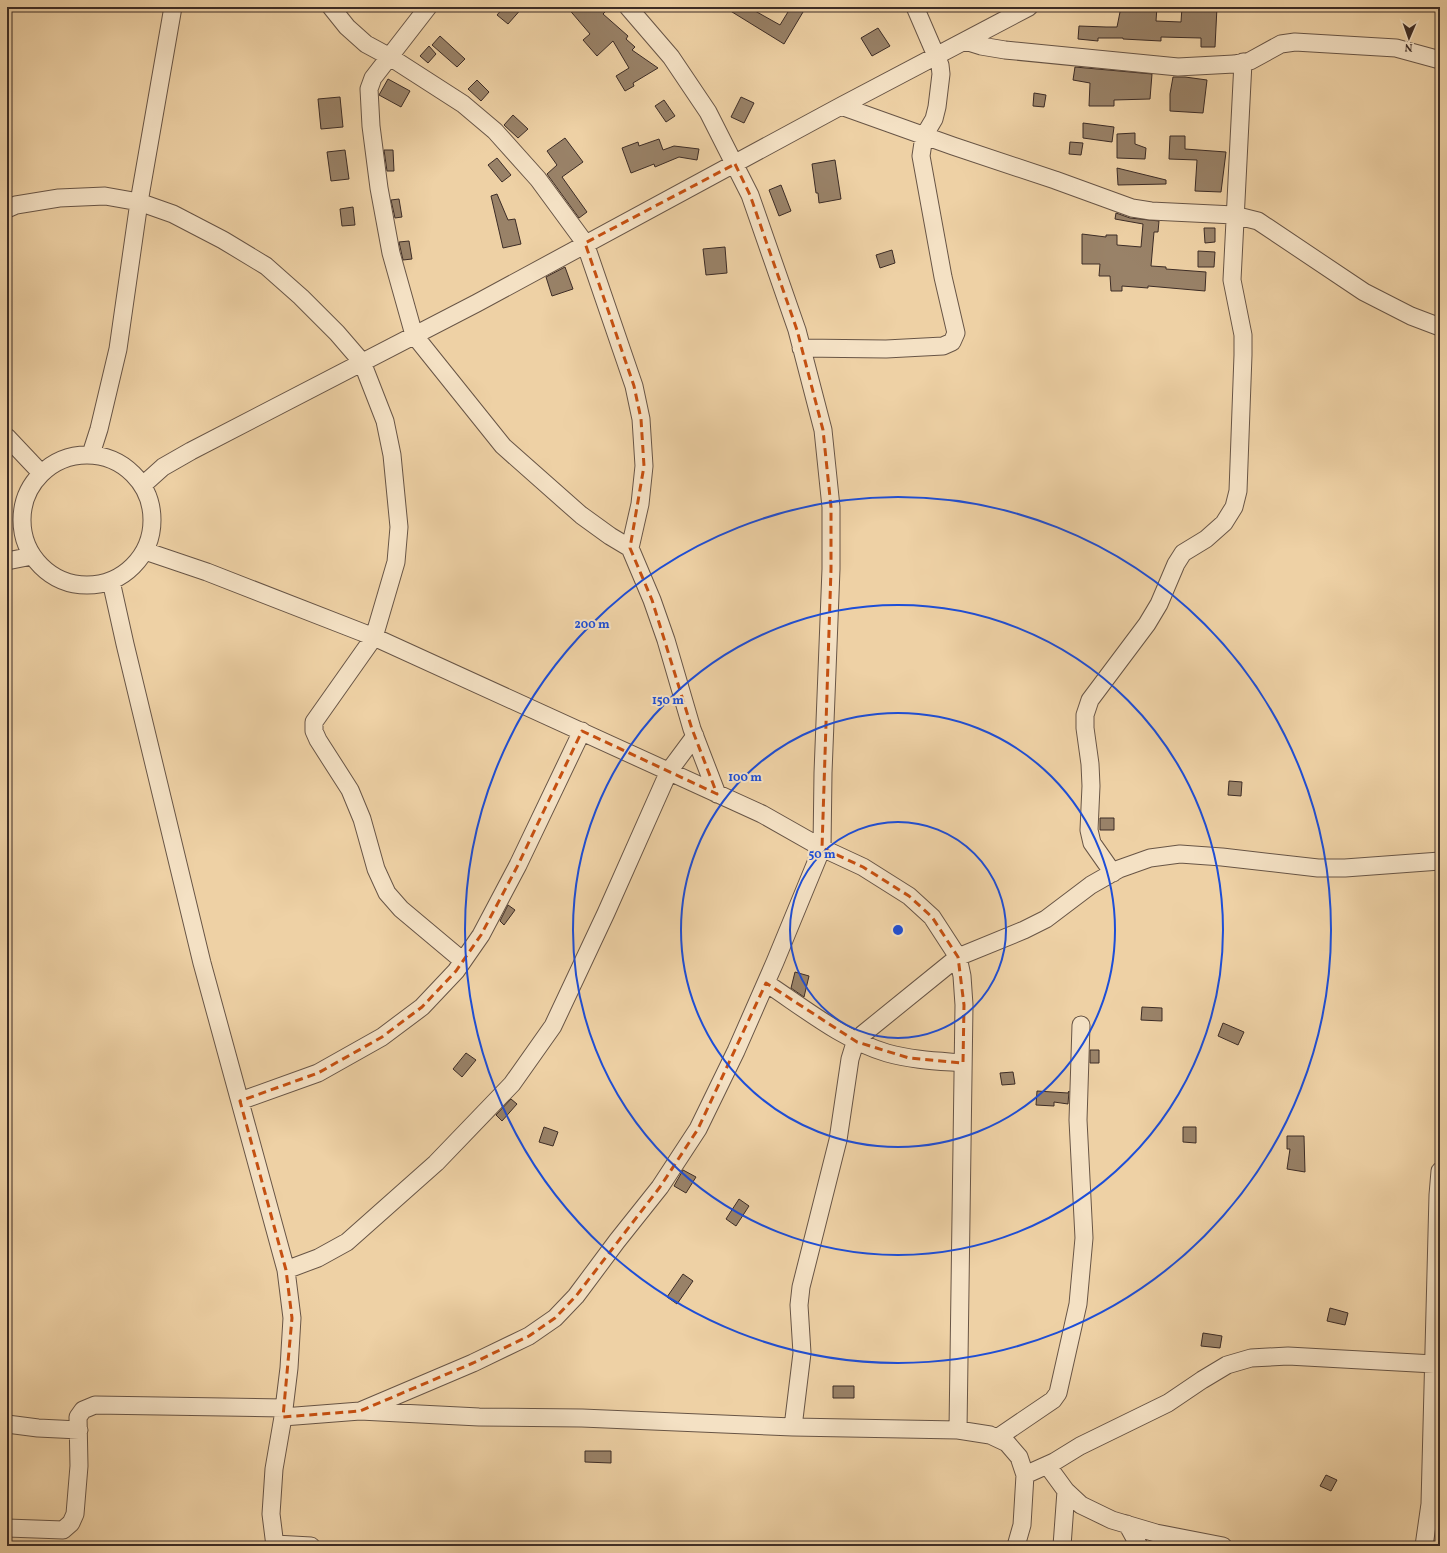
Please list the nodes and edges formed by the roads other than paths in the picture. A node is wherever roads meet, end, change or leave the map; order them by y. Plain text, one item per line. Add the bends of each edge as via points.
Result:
1 (173, 7) edge
2 (331, 7) edge
3 (428, 7) edge
4 (628, 7) edge
5 (915, 7) edge
6 (1029, 7) edge
7 (965, 41) junction
8 (935, 56) junction
9 (390, 57) junction
10 (1440, 60) edge
11 (1243, 62) junction
12 (841, 106) junction
13 (924, 136) junction
14 (735, 164) junction
15 (139, 202) junction
16 (7, 209) edge
17 (1234, 215) junction
18 (585, 243) junction
19 (1440, 327) edge
20 (414, 335) junction
21 (802, 348) junction
22 (362, 362) junction
23 (7, 437) edge
24 (91, 454) junction
25 (41, 473) junction
26 (143, 485) junction
27 (630, 548) junction
28 (145, 550) junction
29 (32, 556) junction
30 (7, 561) edge
31 (110, 581) junction
32 (374, 637) junction
33 (582, 731) junction
34 (695, 736) junction
35 (669, 771) junction
36 (717, 794) junction
37 (822, 848) junction
38 (1440, 862) edge
39 (1113, 873) junction
40 (958, 957) junction
41 (463, 961) junction
42 (766, 983) junction
43 (1081, 1025) dead end
44 (857, 1042) junction
45 (963, 1063) junction
46 (240, 1101) junction
47 (1440, 1171) edge
48 (1439, 1195) edge
49 (286, 1270) junction
50 (1434, 1364) junction
51 (1436, 1401) edge
52 (360, 1411) junction
53 (283, 1412) junction
54 (7, 1424) edge
55 (793, 1427) junction
56 (79, 1430) junction
57 (958, 1430) junction
58 (997, 1438) junction
59 (1047, 1465) junction
60 (1025, 1475) junction
61 (1066, 1491) junction
62 (1127, 1524) junction
63 (7, 1528) edge
64 (275, 1545) edge
65 (311, 1546) edge
66 (1016, 1546) edge
67 (1062, 1546) edge
68 (1139, 1546) edge
69 (1223, 1546) edge
70 (1424, 1546) edge

1 - 15 street
2 - 9 street via 347,27 366,44
3 - 9 street
4 - 14 street via 671,57 708,112
5 - 8 street
6 - 7 street
7 - 8 street
7 - 11 street via 1004,50 1158,66
8 - 12 street
8 - 13 street via 941,74 937,107 934,119
9 - 18 street via 463,104 495,131 538,179
9 - 20 street via 368,88 371,126 391,253
10 - 11 street via 1396,48 1295,42 1281,44 1250,61
11 - 17 street
12 - 13 street
12 - 14 street
13 - 17 street via 1132,208
13 - 21 street via 921,156 956,333 952,342 943,346 908,348
14 - 18 street
14 - 21 street via 750,195
15 - 16 street via 105,196 74,197 16,205
15 - 22 street via 173,214 266,266 332,328
15 - 24 street via 118,349
17 - 19 street via 1258,221 1364,292 1411,316
17 - 39 street via 1232,280 1243,335 1244,355 1238,491 1234,507 1224,524 1183,553 1147,624 1090,700 1084,715 1090,764 1089,830 1092,843
18 - 20 street
18 - 27 street via 634,386 641,419 644,466 640,504
20 - 22 street
20 - 27 street via 503,446 581,515
21 - 37 street via 823,430 831,507
22 - 26 street via 163,467
22 - 32 street via 385,421 392,455 399,527 396,562
23 - 25 street
24 - 25 street via 72,456 55,462
24 - 26 street via 111,459 129,469
25 - 29 street via 31,485 22,513 22,528
26 - 28 street via 150,500 153,517 152,534
27 - 34 street via 666,640
28 - 31 street via 125,574
28 - 32 street
29 - 30 street
29 - 31 street via 47,572 67,582 89,585
31 - 46 street via 202,963
32 - 33 street
32 - 41 street via 314,722 314,731 350,790 387,893 401,909
33 - 35 street
33 - 41 street via 518,865 481,935
34 - 35 street
34 - 36 street
35 - 36 street
35 - 49 street via 553,1026 512,1084 436,1163 347,1242 318,1258
36 - 37 street via 762,814
37 - 40 street via 863,867 909,896 932,917
37 - 42 street
38 - 39 street via 1318,868 1180,854 1150,858
39 - 40 street via 1091,885 1046,919
40 - 44 street via 863,1034
40 - 45 street via 964,1005
41 - 46 street via 422,1007 382,1037 318,1073
42 - 44 street
42 - 52 street via 698,1129 660,1187 576,1296 555,1318 529,1336
43 - 58 street via 1078,1120 1084,1238 1078,1304 1058,1393 1053,1400
44 - 45 street via 909,1058
44 - 55 street via 850,1059 838,1140 801,1287 799,1305 802,1353
45 - 57 street
46 - 49 street
47 - 48 street
48 - 50 street
49 - 53 street via 292,1318
50 - 51 street
50 - 59 street via 1288,1356 1251,1358 1227,1365 1168,1403
51 - 70 street via 1430,1504
52 - 53 street
52 - 55 street
53 - 56 street via 95,1405 84,1410 78,1417
53 - 64 street via 274,1470 271,1514
54 - 56 street
55 - 57 street
56 - 63 street via 75,1514 71,1523 63,1530
57 - 58 street
58 - 60 street via 1007,1443 1019,1457
59 - 60 street
59 - 61 street
60 - 66 street via 1022,1525
61 - 62 street via 1081,1505 1112,1520
61 - 67 street
62 - 68 street
62 - 69 street via 1156,1533
64 - 65 street

